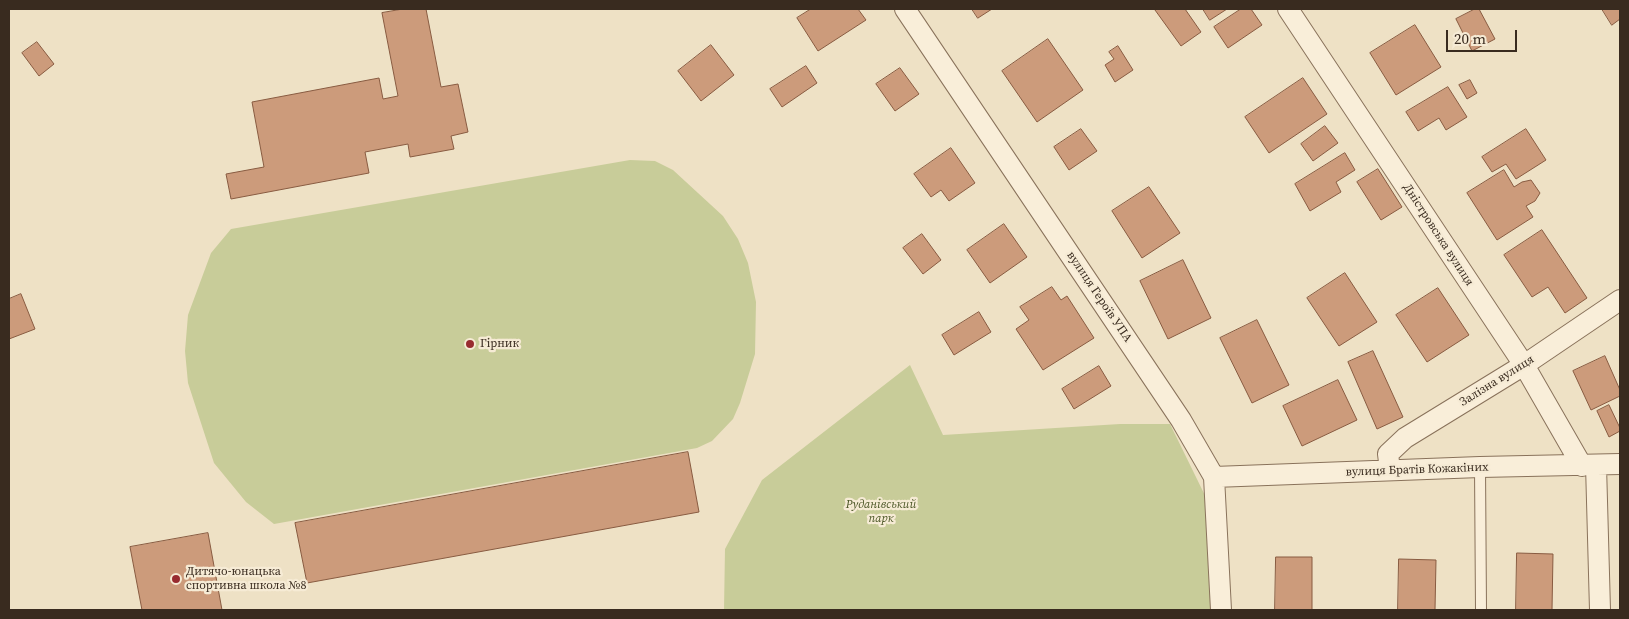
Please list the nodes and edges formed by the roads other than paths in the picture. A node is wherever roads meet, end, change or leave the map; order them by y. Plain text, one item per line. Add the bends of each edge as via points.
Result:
1 (905, 9) edge
2 (1288, 9) edge
3 (1620, 300) edge
4 (1524, 365) junction
5 (1620, 464) edge
6 (1589, 465) junction
7 (1480, 467) junction
8 (1390, 470) junction
9 (1214, 477) junction
10 (1220, 610) edge
11 (1481, 610) edge
12 (1600, 610) edge

1 - 9 street, вулиця Героїв УПА via 1182,420
2 - 4 street, Дністровська вулиця
3 - 4 street, Залізна вулиця
4 - 6 street, Дністровська вулиця
4 - 8 street, Залізна вулиця via 1405,438 1388,454
5 - 6 street, вулиця Братів Кожакіних
6 - 7 street, вулиця Братів Кожакіних
6 - 12 street
7 - 8 street, вулиця Братів Кожакіних
7 - 11 lane
8 - 9 street, вулиця Братів Кожакіних
9 - 10 street, вулиця Героїв УПА

